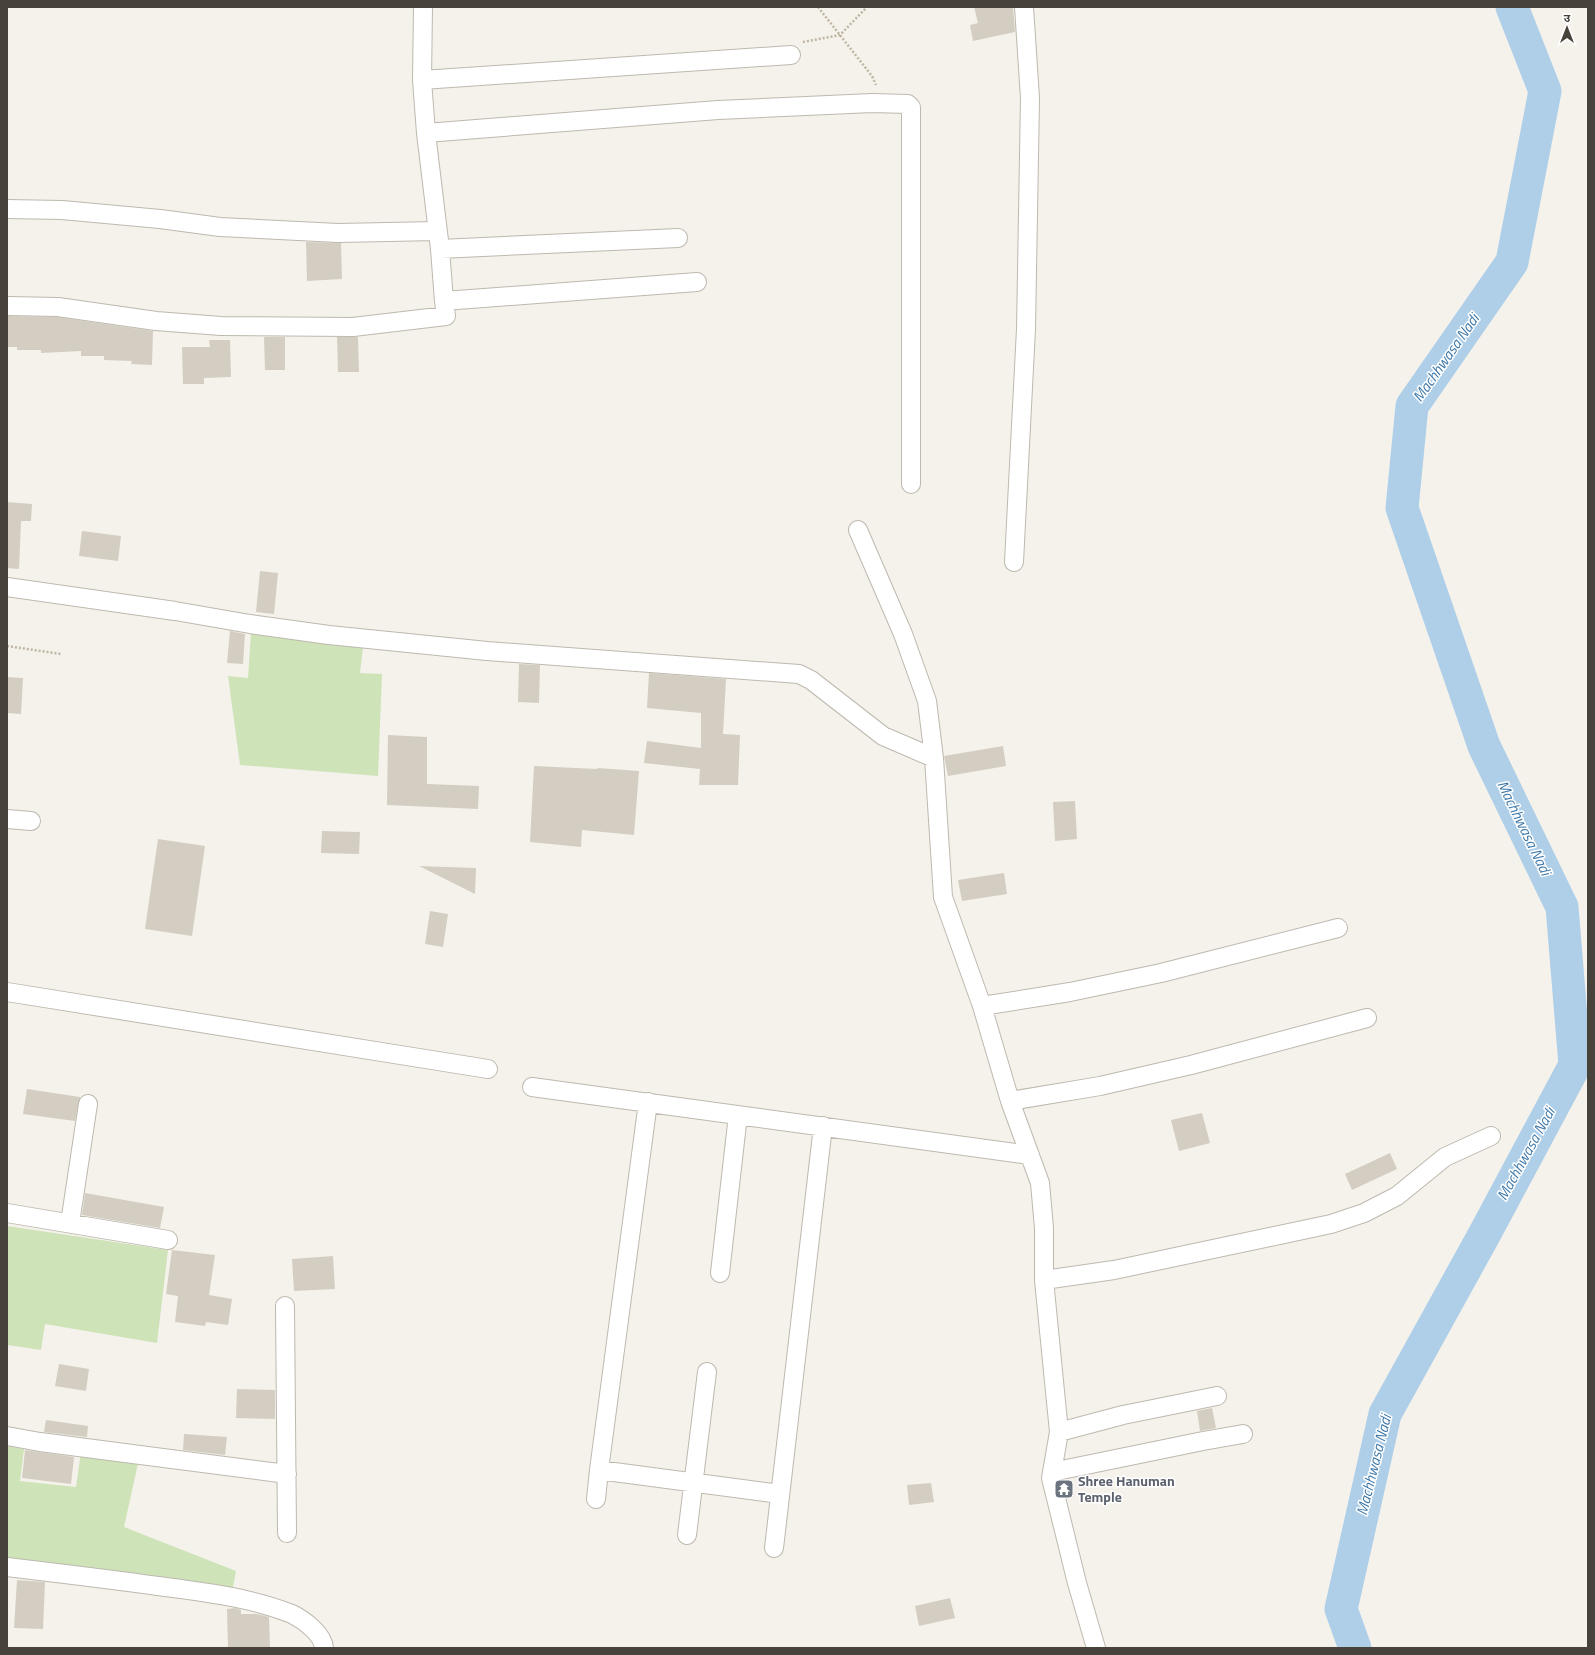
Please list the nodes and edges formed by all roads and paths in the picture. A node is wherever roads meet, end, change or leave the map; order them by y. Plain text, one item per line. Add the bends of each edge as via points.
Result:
1 (423, 7) edge
2 (818, 7) edge
3 (867, 7) edge
4 (1024, 7) edge
5 (840, 34) junction
6 (785, 55) joint
7 (422, 80) junction
8 (884, 103) junction
9 (426, 133) junction
10 (7, 209) edge
11 (437, 231) junction
12 (678, 238) dead end
13 (440, 249) junction
14 (698, 282) dead end
15 (444, 301) junction
16 (7, 306) edge
17 (911, 484) dead end
18 (858, 530) dead end
19 (1014, 562) dead end
20 (7, 587) edge
21 (7, 646) edge
22 (61, 654) dead end
23 (934, 758) junction
24 (7, 819) edge
25 (31, 821) dead end
26 (1338, 928) dead end
27 (7, 992) edge
28 (982, 1006) junction
29 (1367, 1018) dead end
30 (488, 1069) dead end
31 (532, 1087) dead end
32 (1010, 1101) junction
33 (648, 1102) junction
34 (88, 1104) dead end
35 (738, 1115) junction
36 (823, 1126) junction
37 (1491, 1136) dead end
38 (1030, 1155) junction
39 (7, 1213) edge
40 (70, 1223) junction
41 (168, 1240) dead end
42 (720, 1273) dead end
43 (1044, 1280) junction
44 (285, 1306) dead end
45 (707, 1372) dead end
46 (1217, 1396) dead end
47 (1059, 1432) junction
48 (1243, 1434) dead end
49 (7, 1436) edge
50 (599, 1470) junction
51 (1052, 1472) junction
52 (287, 1474) junction
53 (693, 1483) junction
54 (780, 1494) junction
55 (596, 1499) dead end
56 (287, 1533) dead end
57 (687, 1535) dead end
58 (774, 1548) dead end
59 (7, 1568) edge
60 (324, 1648) edge
61 (1096, 1648) edge

1 - 7 street
2 - 5 path
3 - 5 path
4 - 19 street via 1030,106 1026,329
5 - 6 path via 794,44
5 - 8 path via 872,76
6 - 7 street
7 - 9 street
8 - 9 street via 718,110
8 - 17 street via 905,103 911,107
9 - 11 street
10 - 11 street via 62,210 220,227 338,233
11 - 13 street
12 - 13 street
13 - 15 street
14 - 15 street
15 - 16 street via 446,316 353,327 221,326 156,321 58,307
18 - 23 street via 903,634 927,700
20 - 23 street via 329,635 487,652 798,674 811,680 883,736
21 - 22 path
23 - 28 street via 943,898
24 - 25 street
26 - 28 street via 1161,973 1070,992
27 - 30 street
28 - 32 street
29 - 32 street via 1184,1067 1100,1086
31 - 33 street
32 - 38 street
33 - 35 street
33 - 50 street
34 - 40 street
35 - 36 street
35 - 42 street
36 - 38 street
36 - 54 street
37 - 43 street via 1445,1157 1397,1196 1364,1213 1331,1224 1114,1270
38 - 43 street via 1040,1183 1044,1228
39 - 40 street
40 - 41 street
43 - 47 street
44 - 52 street
45 - 53 street
46 - 47 street via 1123,1415
47 - 51 street
48 - 51 street
49 - 52 street
50 - 53 street
50 - 55 street
51 - 61 street via 1051,1478 1077,1583
52 - 56 street
53 - 54 street
53 - 57 street
54 - 58 street
59 - 60 street via 206,1592 253,1601 300,1618 317,1633 324,1643

